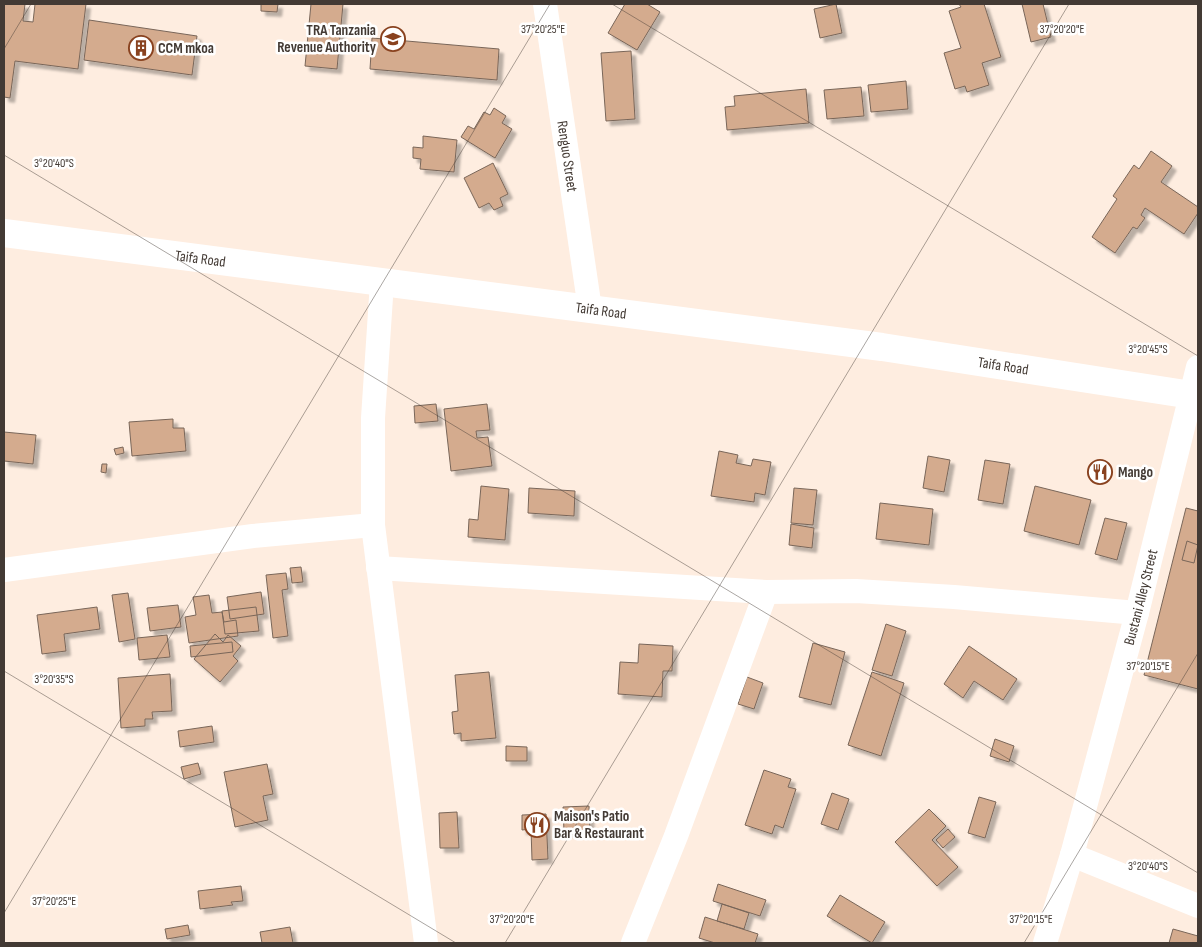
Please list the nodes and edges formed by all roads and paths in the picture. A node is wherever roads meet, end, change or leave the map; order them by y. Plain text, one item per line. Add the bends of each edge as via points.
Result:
1 (545, 4) edge
2 (4, 233) edge
3 (382, 282) junction
4 (590, 309) junction
5 (1198, 367) edge
6 (1195, 395) edge
7 (373, 525) junction
8 (378, 568) junction
9 (4, 570) edge
10 (766, 592) junction
11 (1137, 613) junction
12 (1072, 855) junction
13 (1198, 906) edge
14 (426, 943) edge
15 (633, 943) edge
16 (1045, 943) edge

1 - 4 street, Renguo Street
2 - 3 highway, Taifa Road
3 - 4 highway, Taifa Road
3 - 7 street via 373,418
4 - 6 highway, Taifa Road via 892,349
5 - 6 street, Bustani Alley Street
6 - 11 street, Bustani Alley Street
7 - 8 street
7 - 9 street via 253,536
8 - 10 street
8 - 14 street
10 - 11 street via 856,591
10 - 15 street
11 - 12 street, Bustani Alley Street
12 - 13 street
12 - 16 street, Bustani Alley Street

